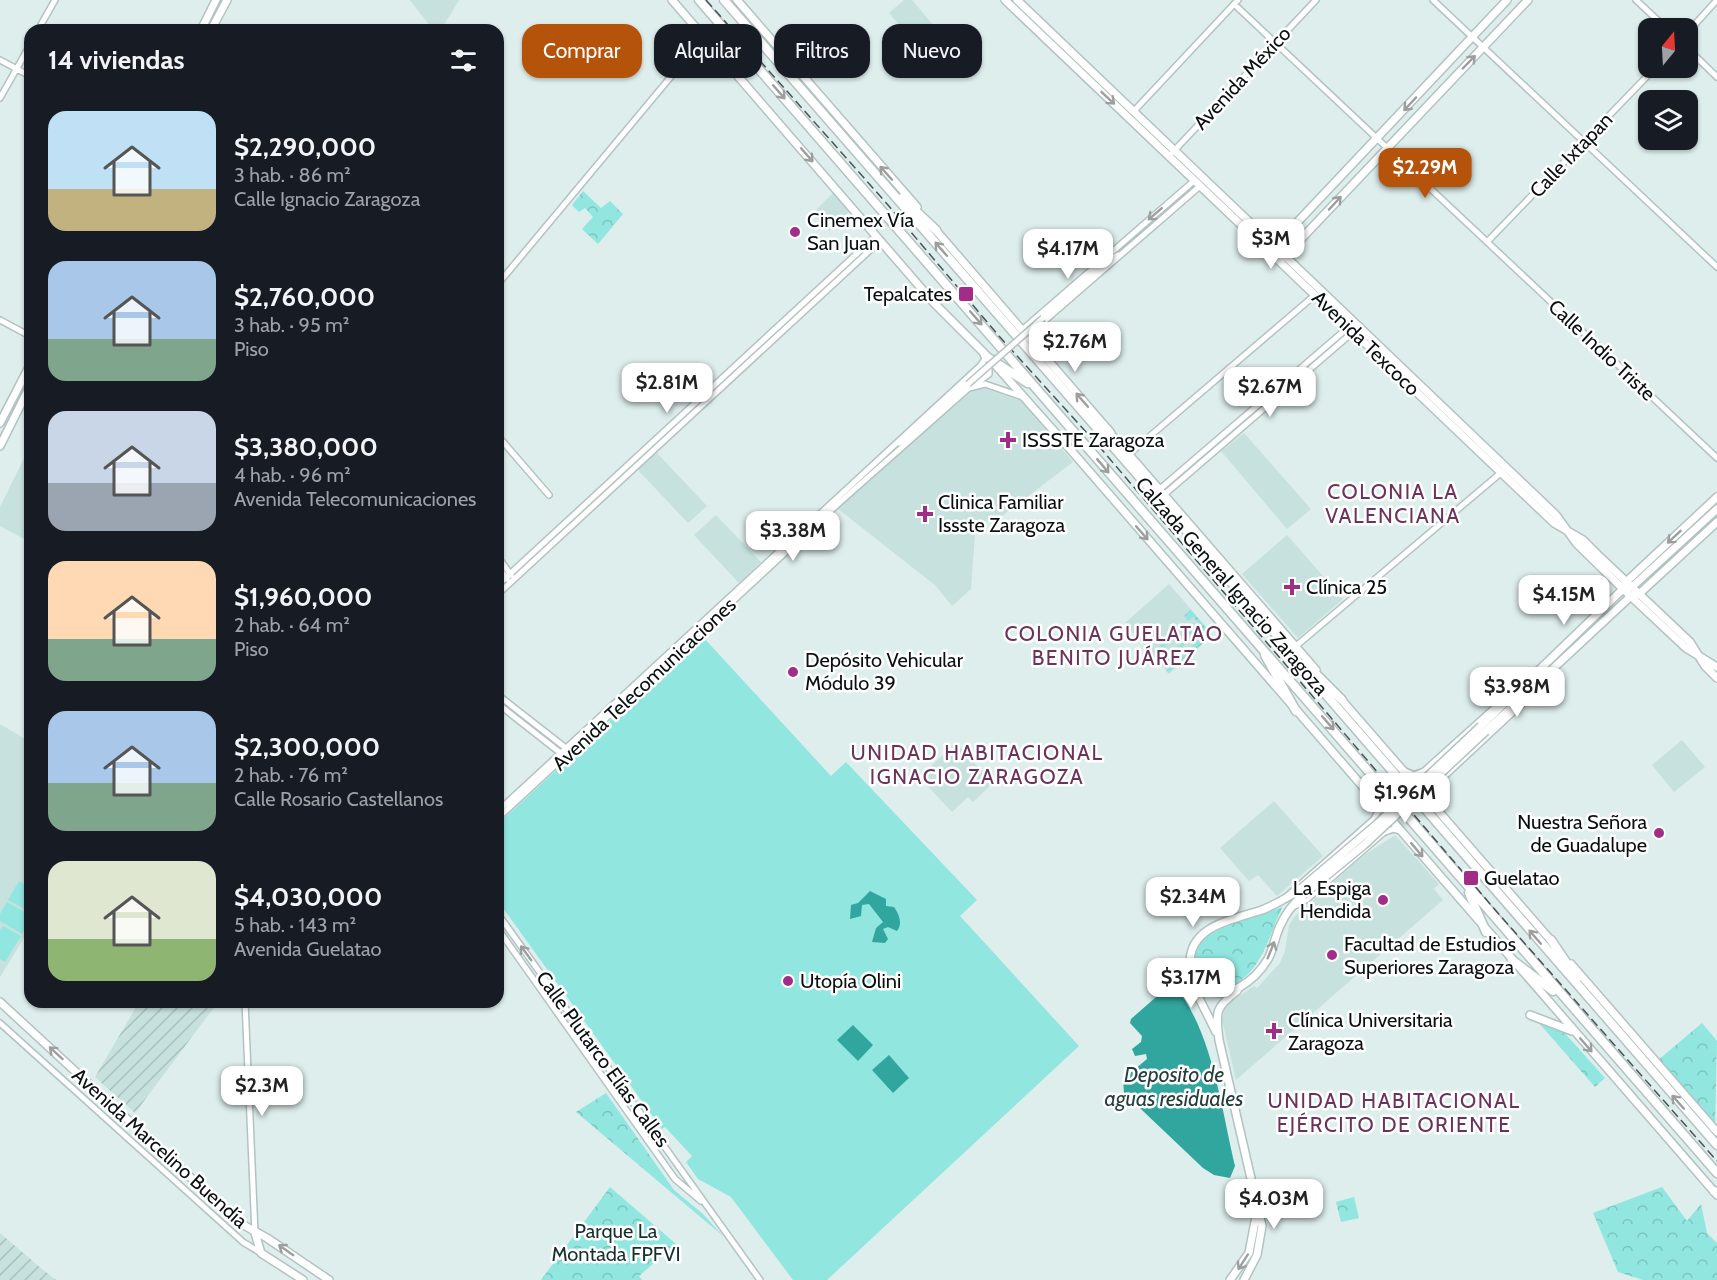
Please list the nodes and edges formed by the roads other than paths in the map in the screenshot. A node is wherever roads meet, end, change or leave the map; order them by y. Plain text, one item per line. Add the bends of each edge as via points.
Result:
1 (55, 0) edge
2 (216, 0) edge
3 (226, 0) edge
4 (672, 0) edge
5 (699, 0) edge
6 (737, 0) edge
7 (1005, 0) edge
8 (1017, 0) edge
9 (1316, 0) edge
10 (1433, 0) edge
11 (1507, 0) edge
12 (1528, 0) edge
13 (1636, 0) edge
14 (1717, 0) edge
15 (725, 1) edge
16 (1236, 2) edge
17 (1655, 18) edge
18 (1698, 21) edge
19 (41, 24) edge
20 (204, 24) edge
21 (214, 24) edge
22 (693, 24) edge
23 (1473, 37) junction
24 (1276, 43) junction
25 (1484, 47) junction
26 (24, 55) edge
27 (1698, 59) edge
28 (0, 60) edge
29 (16, 69) junction
30 (24, 73) edge
31 (1717, 77) edge
32 (670, 78) edge
33 (739, 78) edge
34 (1645, 78) edge
35 (0, 98) edge
36 (1134, 111) junction
37 (1377, 138) junction
38 (1584, 141) junction
39 (1388, 147) junction
40 (1175, 150) junction
41 (1168, 156) junction
42 (1204, 178) junction
43 (882, 182) junction
44 (1197, 183) junction
45 (936, 230) junction
46 (878, 238) junction
47 (1264, 240) junction
48 (1487, 242) junction
49 (1116, 248) junction
50 (1273, 249) junction
51 (1122, 253) junction
52 (1283, 258) junction
53 (1108, 260) junction
54 (1717, 267) edge
55 (1296, 271) junction
56 (504, 277) edge
57 (1315, 295) junction
58 (0, 320) edge
59 (1033, 320) junction
60 (1039, 326) junction
61 (1354, 327) junction
62 (1022, 330) junction
63 (24, 333) edge
64 (1027, 336) junction
65 (981, 350) junction
66 (990, 359) junction
67 (980, 366) junction
68 (24, 377) edge
69 (971, 384) junction
70 (1040, 392) junction
71 (24, 398) edge
72 (1026, 400) junction
73 (0, 423) edge
74 (1107, 429) junction
75 (504, 443) edge
76 (0, 446) edge
77 (894, 450) junction
78 (1129, 454) junction
79 (1717, 458) edge
80 (1504, 469) junction
81 (1145, 484) junction
82 (1163, 491) junction
83 (549, 495) dead end
84 (1717, 497) edge
85 (1717, 509) edge
86 (1717, 522) edge
87 (504, 568) edge
88 (504, 572) edge
89 (510, 578) junction
90 (504, 582) edge
91 (504, 586) edge
92 (1625, 586) junction
93 (1632, 588) junction
94 (1639, 594) junction
95 (1631, 596) junction
96 (1272, 629) junction
97 (1256, 639) junction
98 (1296, 646) junction
99 (1697, 655) junction
100 (1717, 667) edge
101 (1534, 672) junction
102 (1717, 678) edge
103 (1542, 680) junction
104 (1342, 699) junction
105 (504, 700) edge
106 (504, 708) edge
107 (1296, 711) junction
108 (1484, 728) junction
109 (566, 752) junction
110 (1404, 770) junction
111 (1424, 771) junction
112 (1436, 784) junction
113 (1430, 801) junction
114 (1376, 802) junction
115 (504, 806) edge
116 (504, 812) edge
117 (1374, 819) junction
118 (1401, 831) junction
119 (1383, 833) junction
120 (1465, 885) junction
121 (1301, 893) junction
122 (1284, 899) junction
123 (1291, 908) junction
124 (504, 922) edge
125 (1486, 932) junction
126 (504, 937) edge
127 (1551, 940) junction
128 (1512, 960) junction
129 (1192, 971) junction
130 (1243, 985) junction
131 (1587, 997) junction
132 (1567, 1001) junction
133 (0, 1002) edge
134 (244, 1008) edge
135 (568, 1010) junction
136 (560, 1015) junction
137 (1530, 1015) dead end
138 (0, 1023) edge
139 (1573, 1031) junction
140 (1219, 1040) junction
141 (1717, 1132) edge
142 (1717, 1145) edge
143 (1717, 1173) edge
144 (1716, 1193) edge
145 (1258, 1203) junction
146 (707, 1205) junction
147 (255, 1233) junction
148 (261, 1253) junction
149 (303, 1280) edge
150 (330, 1280) edge
151 (760, 1280) edge
152 (1230, 1280) edge
153 (1244, 1280) edge

1 - 19 street
2 - 20 main road
3 - 21 main road
4 - 22 main road, Calzada General Ignacio Zaragoza
5 -> 70 highway, Calzada General Ignacio Zaragoza
45 -> 6 main road, Calzada General Ignacio Zaragoza
7 -> 41 main road, Avenida Texcoco
8 - 36 main road, Avenida Texcoco
9 - 24 street, Avenida México
10 - 23 street
11 - 23 main road
12 - 25 main road
13 - 17 street
14 - 18 street
15 - 43 highway, Calzada General Ignacio Zaragoza
16 - 24 street, Calle Indio Triste
16 - 36 street
23 - 25 street
23 -> 37 main road
24 - 37 street, Calle Indio Triste
24 - 40 street, Avenida México
25 - 38 street
39 -> 25 main road
26 - 29 street
27 - 31 street
28 - 29 street
29 - 30 street
29 - 35 street
32 - 56 street
33 -> 46 main road, Calzada General Ignacio Zaragoza
34 - 38 street, Calle Ixtapan
36 - 40 main road, Avenida Texcoco
37 - 39 street, Calle Indio Triste
37 - 50 main road
38 - 48 street, Calle Ixtapan
38 - 54 street
39 - 48 street, Calle Indio Triste
52 -> 39 main road
40 - 41 street, Avenida México
40 - 42 main road, Avenida Texcoco
41 - 44 main road, Avenida Texcoco
42 - 44 street
42 - 47 main road, Avenida Texcoco
43 - 45 highway
81 -> 43 highway, Calzada General Ignacio Zaragoza
44 - 47 main road, Avenida Texcoco
44 -> 49 street
44 - 51 street
45 - 62 main road, Calzada General Ignacio Zaragoza
46 - 65 main road, Calzada General Ignacio Zaragoza
46 - 89 street
47 - 50 main road, Avenida Texcoco
48 - 79 street, Calle Indio Triste
49 - 53 street
49 - 59 street
50 - 52 main road, Avenida Texcoco
51 - 53 street
51 - 60 street
52 - 55 main road, Avenida Texcoco
53 - 69 street, Avenida Telecomunicaciones, bridge
55 - 57 main road, Avenida Texcoco
55 - 61 main road, Avenida Texcoco
57 - 61 main road, Avenida Texcoco
57 - 78 street
58 - 63 street
59 - 60 street
59 - 62 street
60 - 64 street
61 - 80 main road, Avenida Texcoco
61 - 82 street
62 - 64 main road, Calzada General Ignacio Zaragoza
74 -> 64 main road, Calzada General Ignacio Zaragoza
65 - 66 main road, Calzada General Ignacio Zaragoza
65 - 67 street via 985,359
66 - 70 highway
66 - 72 main road, Calzada General Ignacio Zaragoza
67 - 69 street via 988,366 989,374
67 - 77 street, Avenida Telecomunicaciones
68 - 73 main road
69 - 72 street via 985,384
69 - 77 street, Avenida Telecomunicaciones
69 - 77 street, Avenida Telecomunicaciones
70 -> 97 highway, Calzada General Ignacio Zaragoza
71 - 76 main road
72 -> 107 main road, Calzada General Ignacio Zaragoza
74 - 78 main road, Calzada General Ignacio Zaragoza
74 - 81 highway
75 - 83 street
77 - 109 street, Avenida Telecomunicaciones
78 - 82 main road, Calzada General Ignacio Zaragoza
80 - 92 main road, Avenida Texcoco via 1554,523
80 - 98 street
81 - 96 highway, Calzada General Ignacio Zaragoza
82 - 98 main road, Calzada General Ignacio Zaragoza
84 -> 92 main road
85 - 93 main road
86 - 94 main road
87 - 89 street
88 - 89 street
89 - 90 street
89 - 91 street
92 - 93 main road, Avenida Texcoco
92 - 95 main road, Avenida Texcoco
92 - 101 main road
93 - 94 main road, Avenida Texcoco
93 - 95 main road
94 - 95 main road
94 - 99 main road, Avenida Texcoco via 1690,642
95 - 99 main road, Avenida Texcoco
95 - 103 main road
96 - 104 highway
131 -> 96 highway, Calzada General Ignacio Zaragoza
97 - 107 highway
97 -> 120 highway, Calzada General Ignacio Zaragoza
98 - 104 main road, Calzada General Ignacio Zaragoza
99 - 100 main road, Avenida Texcoco
99 - 102 main road, Avenida Texcoco
101 - 108 main road
101 - 111 street
103 - 108 main road
103 - 112 street via 1535,692
104 - 110 main road, Calzada General Ignacio Zaragoza
105 - 109 street
106 - 109 street
107 - 114 main road, Calzada General Ignacio Zaragoza
108 - 121 main road, bridge via 1364,845
109 - 115 street, Avenida Telecomunicaciones
109 - 116 street, Avenida Telecomunicaciones
110 - 111 street via 1414,775
110 - 113 main road, Calzada General Ignacio Zaragoza
111 - 112 street via 1424,783
112 - 113 street
113 - 127 main road, Calzada General Ignacio Zaragoza
114 - 117 street via 1379,808
114 - 118 main road, Calzada General Ignacio Zaragoza
117 - 119 street via 1385,822
117 - 122 street
118 - 119 street
118 -> 125 main road, Calzada General Ignacio Zaragoza
119 - 123 street via 1306,900
120 - 125 highway
120 - 132 highway, Calzada General Ignacio Zaragoza
121 - 122 main road
121 - 123 main road
122 - 129 main road via 1227,919 1209,930 1193,948
130 -> 123 main road via 1268,958
135 -> 124 street, Calle Plutarco Elías Calles
125 - 128 main road, Calzada General Ignacio Zaragoza
126 - 136 street, Calle Plutarco Elías Calles
127 - 131 highway
127 - 141 main road, Calzada General Ignacio Zaragoza
128 - 132 highway
128 - 139 main road, Calzada General Ignacio Zaragoza
129 - 130 main road via 1200,985 1211,991 1227,992
129 - 140 main road via 1195,990
130 - 140 main road via 1218,1009
142 -> 131 highway, Calzada General Ignacio Zaragoza
132 - 143 highway, Calzada General Ignacio Zaragoza
147 -> 133 main road, Avenida Marcelino Buendía
134 - 147 street
135 - 136 street
135 - 146 street, Calle Plutarco Elías Calles
136 - 146 street, Calle Plutarco Elías Calles via 675,1179
137 - 139 main road
138 - 148 street, Avenida Marcelino Buendía via 243,1242
139 -> 144 main road, Calzada General Ignacio Zaragoza
140 - 145 main road
145 -> 152 main road via 1249,1253
145 - 153 main road via 1261,1241
146 - 151 street, Calle Plutarco Elías Calles
147 - 148 main road
150 -> 147 main road, Avenida Marcelino Buendía
148 - 149 main road, Avenida Marcelino Buendía

